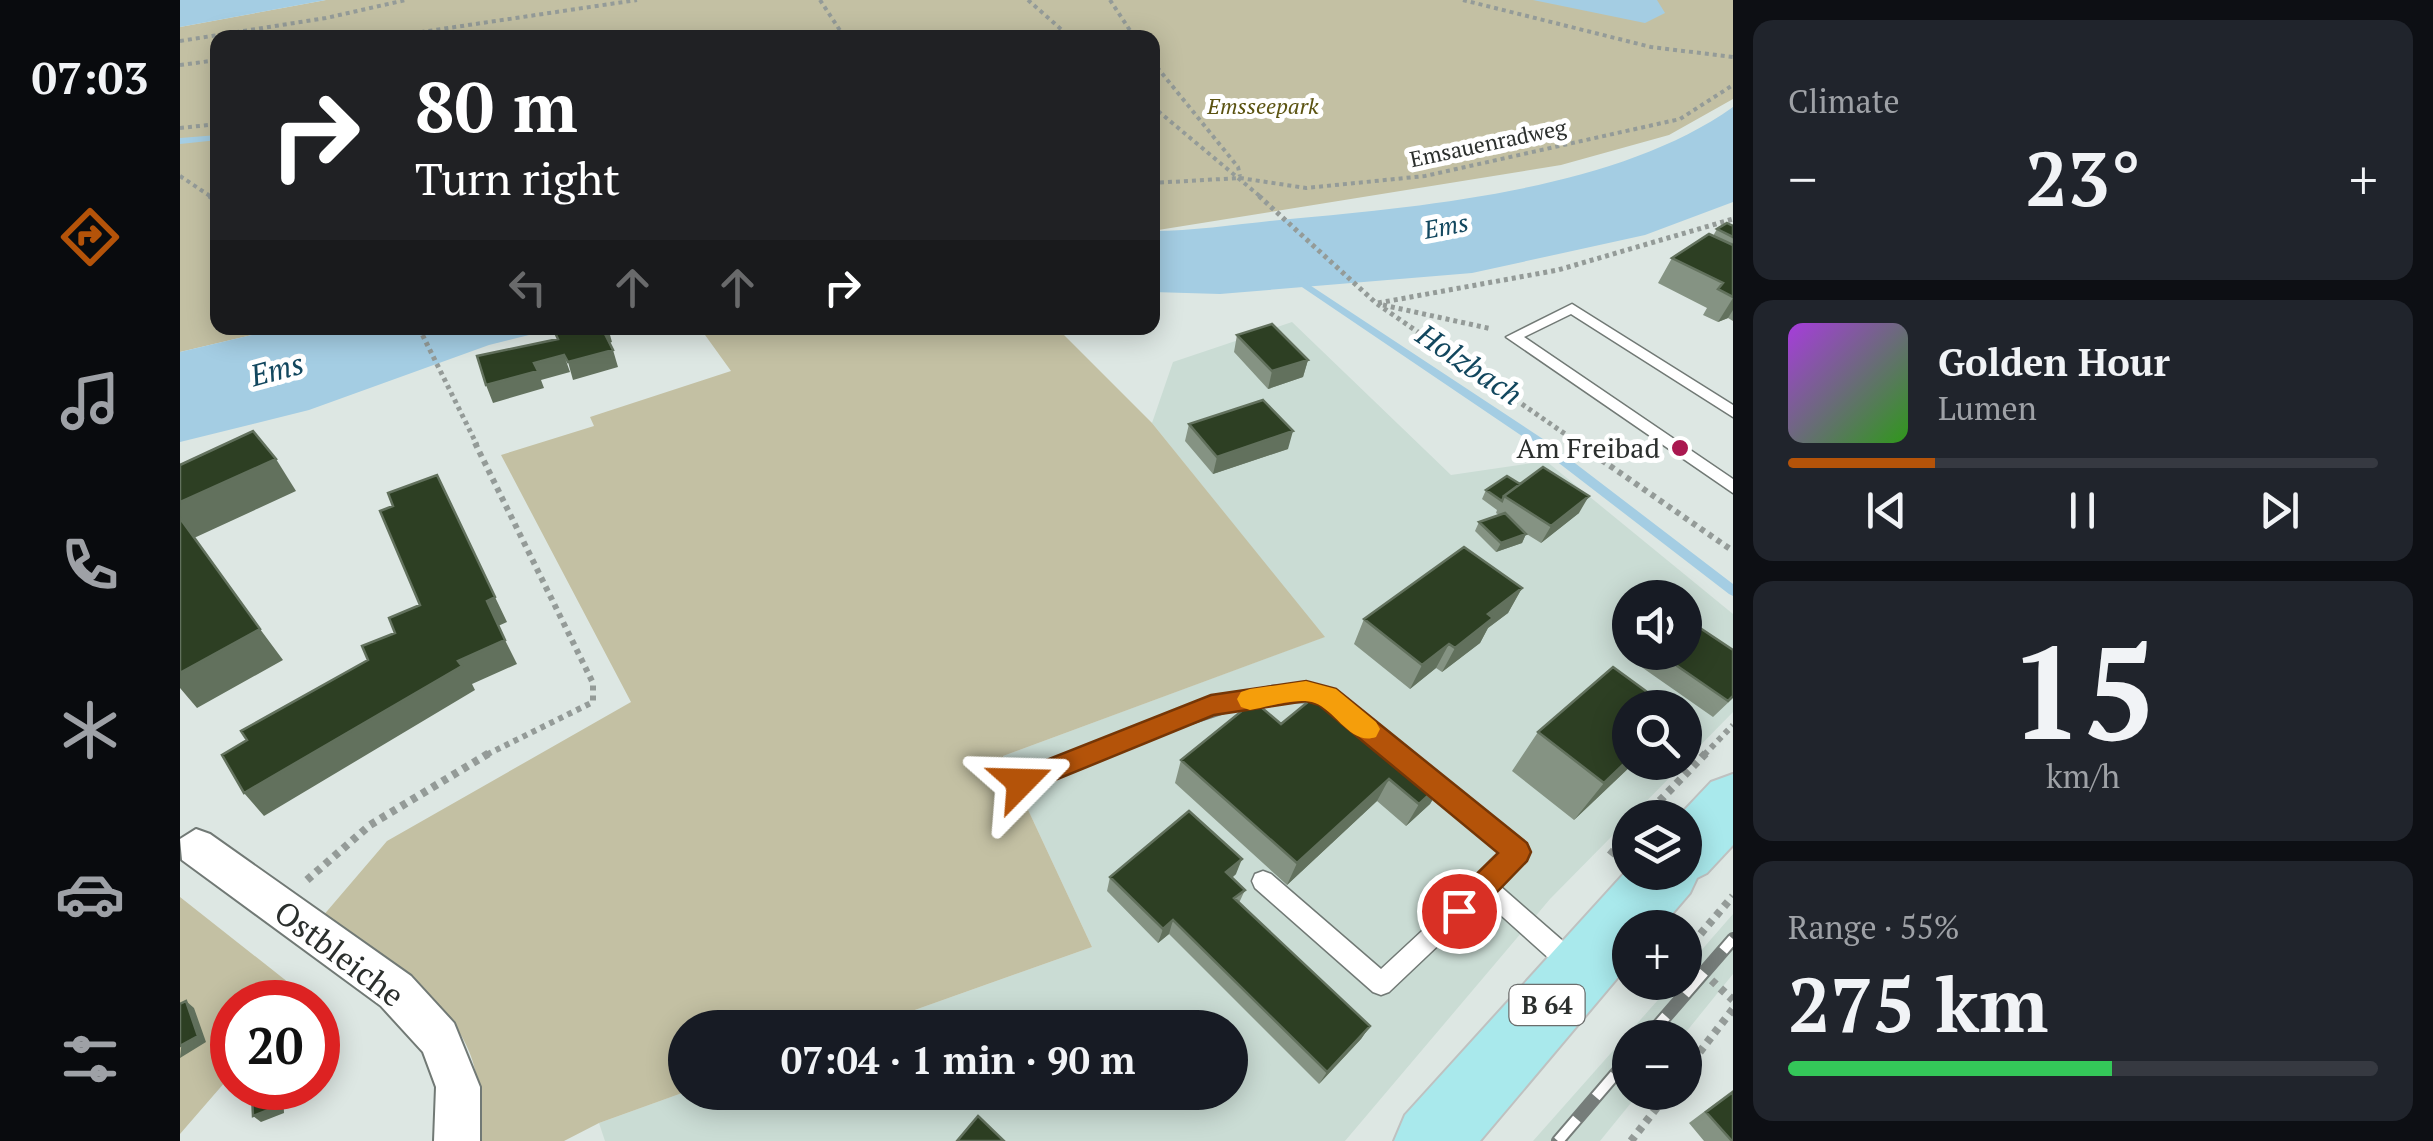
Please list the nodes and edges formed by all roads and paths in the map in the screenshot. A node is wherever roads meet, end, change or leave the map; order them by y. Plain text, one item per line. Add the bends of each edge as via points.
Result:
1 (406, 0) edge
2 (637, 0) edge
3 (820, 0) edge
4 (1028, 0) edge
5 (1110, 0) edge
6 (1463, 0) edge
7 (250, 30) edge
8 (436, 30) edge
9 (840, 30) edge
10 (1062, 30) edge
11 (1130, 30) edge
12 (210, 36) edge
13 (180, 41) edge
14 (1733, 58) edge
15 (210, 61) edge
16 (180, 64) edge
17 (1160, 71) edge
18 (1733, 86) edge
19 (1160, 113) edge
20 (210, 125) edge
21 (180, 128) edge
22 (180, 176) edge
23 (1240, 178) junction
24 (1160, 183) edge
25 (210, 197) edge
26 (1733, 219) edge
27 (1376, 303) junction
28 (424, 335) edge
29 (1514, 337) junction
30 (459, 405) joint
31 (1733, 412) edge
32 (1733, 487) edge
33 (1733, 551) edge
34 (1356, 721) edge
35 (1733, 724) edge
36 (1400, 757) edge
37 (1021, 782) dead end
38 (1661, 800) edge
39 (1733, 801) edge
40 (1702, 834) edge
41 (196, 847) dead end
42 (1264, 881) dead end
43 (1484, 887) junction
44 (1651, 890) edge
45 (1733, 896) edge
46 (276, 907) junction
47 (1702, 933) edge
48 (1579, 970) junction
49 (1702, 970) edge
50 (1733, 1000) edge
51 (1733, 1009) edge
52 (1702, 1049) edge
53 (1654, 1110) edge
54 (457, 1141) edge
55 (1431, 1141) edge
56 (1631, 1141) edge

1 - 7 path
2 - 8 path
3 - 9 path
4 - 10 path
5 - 11 path
6 - 14 path via 1651,47
12 - 13 path
15 - 16 path
17 - 23 path
18 - 23 path, Emsauenradweg via 1680,119 1425,176 1306,188
19 - 23 path
20 - 21 path
22 - 25 path
23 - 24 path, Emsauenradweg
23 - 27 path
26 - 27 path via 1545,276
27 - 29 path
27 - 33 path
28 - 30 path
29 - 31 lane via 1572,308
29 - 32 lane
30 - 46 path via 593,684 592,702 467,764 370,825
34 - 37 lane via 1327,696 1306,691 1211,705
35 - 38 path
36 - 43 lane via 1517,852
39 - 40 main road
41 - 46 street, Ostbleiche
42 - 43 lane via 1382,984
43 - 48 lane
44 - 48 main road, B 64
45 - 47 path
46 - 54 street, Ostbleiche via 396,991 439,1038 458,1087
48 - 55 main road, B 64
49 - 50 path
51 - 52 path
53 - 56 path

